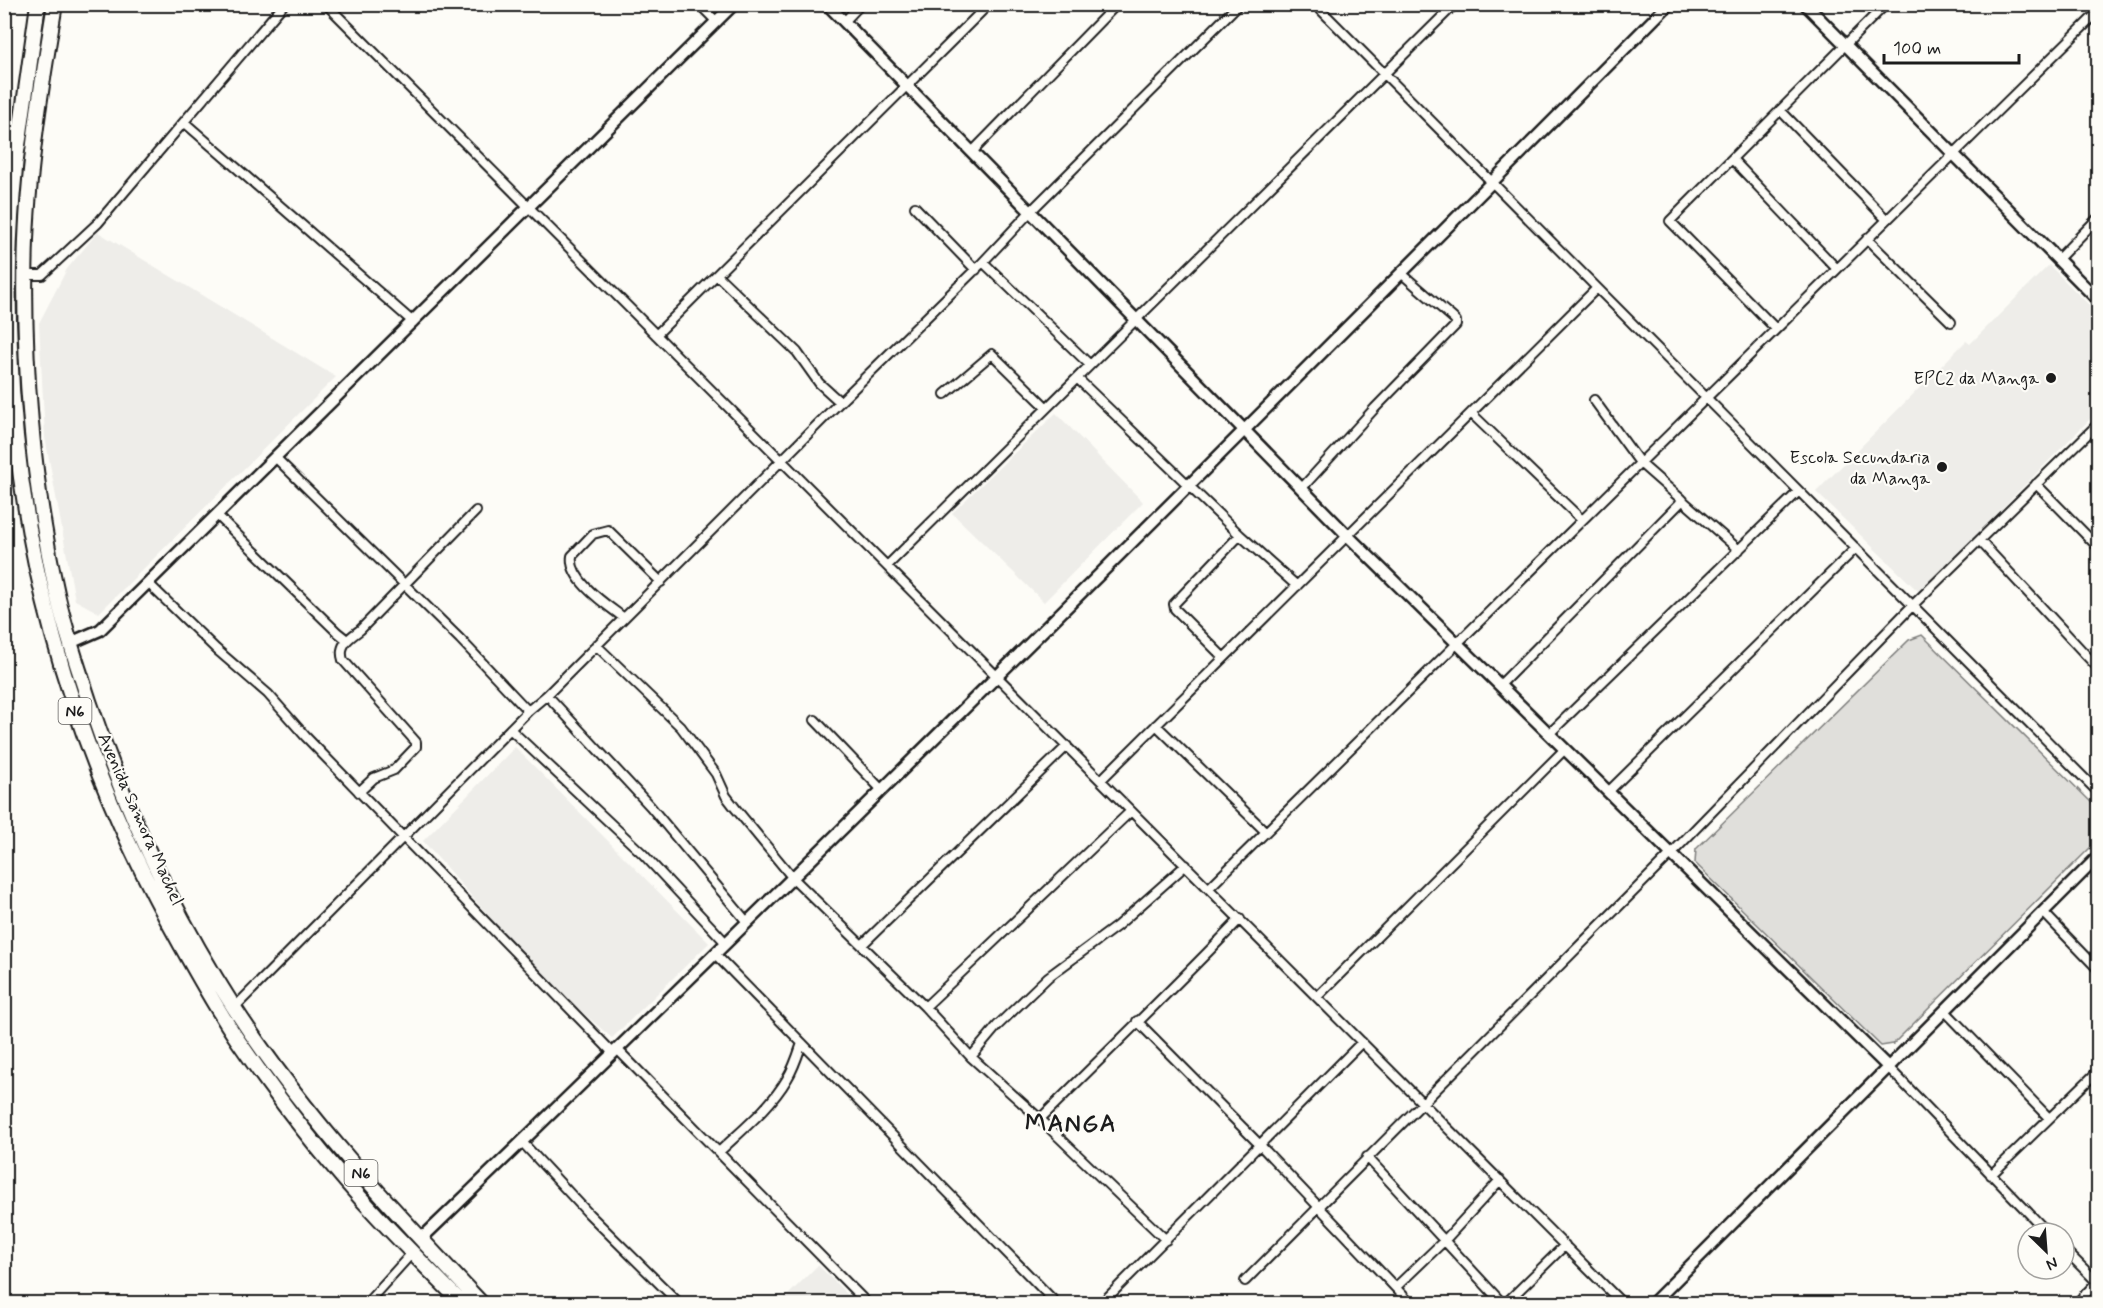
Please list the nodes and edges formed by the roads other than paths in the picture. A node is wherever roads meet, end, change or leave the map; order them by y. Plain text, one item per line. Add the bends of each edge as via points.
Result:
1 (38, 4) edge
2 (56, 4) edge
3 (284, 4) edge
4 (326, 4) edge
5 (699, 4) edge
6 (734, 4) edge
7 (827, 4) edge
8 (861, 4) edge
9 (989, 4) edge
10 (1117, 4) edge
11 (1239, 4) edge
12 (1315, 4) edge
13 (1455, 4) edge
14 (1668, 4) edge
15 (1805, 4) edge
16 (1886, 4) edge
17 (2098, 12) edge
18 (717, 22) junction
19 (844, 22) junction
20 (1845, 45) junction
21 (1384, 74) junction
22 (907, 86) junction
23 (1780, 110) junction
24 (184, 122) junction
25 (972, 152) junction
26 (1954, 154) junction
27 (1732, 159) junction
28 (10, 162) edge
29 (1492, 182) junction
30 (529, 207) junction
31 (915, 207) dead end
32 (1030, 212) junction
33 (2098, 218) edge
34 (1887, 220) junction
35 (1867, 239) junction
36 (2058, 259) junction
37 (983, 262) junction
38 (1837, 269) junction
39 (975, 270) junction
40 (1401, 273) junction
41 (717, 274) junction
42 (26, 275) junction
43 (1597, 288) junction
44 (2098, 300) edge
45 (1136, 320) junction
46 (413, 322) junction
47 (1951, 322) dead end
48 (1776, 329) junction
49 (656, 335) junction
50 (7, 350) edge
51 (1090, 365) junction
52 (1077, 378) junction
53 (945, 394) dead end
54 (1706, 398) junction
55 (1594, 400) dead end
56 (840, 402) junction
57 (1046, 407) junction
58 (1471, 413) junction
59 (2098, 424) edge
60 (1244, 430) junction
61 (275, 457) junction
62 (782, 461) junction
63 (1640, 463) junction
64 (2036, 484) junction
65 (1188, 485) junction
66 (1301, 489) junction
67 (1799, 491) junction
68 (1683, 500) junction
69 (476, 511) dead end
70 (217, 514) junction
71 (1582, 520) junction
72 (1240, 535) junction
73 (1347, 535) junction
74 (1980, 542) junction
75 (2098, 547) edge
76 (1856, 548) junction
77 (1739, 550) junction
78 (887, 566) junction
79 (661, 582) junction
80 (148, 583) junction
81 (405, 585) junction
82 (1297, 586) junction
83 (1913, 605) junction
84 (624, 618) junction
85 (347, 640) junction
86 (1457, 643) junction
87 (70, 644) junction
88 (596, 645) junction
89 (1224, 658) junction
90 (2098, 668) edge
91 (997, 676) junction
92 (1500, 685) junction
93 (547, 695) junction
94 (528, 711) junction
95 (815, 720) dead end
96 (1156, 725) junction
97 (510, 729) junction
98 (1549, 734) junction
99 (1067, 746) junction
100 (1565, 749) junction
101 (1101, 780) junction
102 (881, 789) junction
103 (359, 792) junction
104 (1608, 792) junction
105 (2098, 792) edge
106 (1131, 810) junction
107 (1266, 832) junction
108 (402, 837) junction
109 (1671, 854) junction
110 (2098, 857) edge
111 (1186, 865) junction
112 (792, 877) junction
113 (1209, 888) junction
114 (2043, 912) junction
115 (1239, 920) junction
116 (747, 922) junction
117 (726, 943) junction
118 (862, 945) junction
119 (715, 954) junction
120 (2098, 969) edge
121 (1317, 997) junction
122 (926, 1007) junction
123 (234, 1008) junction
124 (1945, 1011) junction
125 (1137, 1021) junction
126 (1362, 1042) junction
127 (802, 1043) junction
128 (614, 1050) junction
129 (971, 1057) junction
130 (1888, 1067) junction
131 (2098, 1071) edge
132 (1422, 1102) junction
133 (2049, 1118) junction
134 (1040, 1119) junction
135 (522, 1142) junction
136 (1260, 1145) junction
137 (719, 1152) junction
138 (1368, 1157) junction
139 (1991, 1175) junction
140 (1500, 1180) junction
141 (1318, 1207) junction
142 (2036, 1221) edge
143 (420, 1239) junction
144 (1445, 1239) junction
145 (1166, 1240) junction
146 (1565, 1245) junction
147 (412, 1253) junction
148 (2076, 1261) edge
149 (1245, 1281) dead end
150 (2098, 1282) edge
151 (1396, 1287) junction
152 (366, 1304) edge
153 (463, 1304) edge
154 (482, 1304) edge
155 (680, 1304) edge
156 (868, 1304) edge
157 (1057, 1304) edge
158 (1101, 1304) edge
159 (1411, 1304) edge
160 (1504, 1304) edge
161 (1623, 1304) edge
162 (1652, 1304) edge
163 (2076, 1304) edge

1 - 28 highway, Avenida Samora Machel / N6
2 - 42 highway, Avenida Samora Machel / N6 via 32,160
3 - 24 street
4 - 30 street
5 - 18 street
6 - 18 street
7 - 19 street
8 - 19 street
9 - 22 street
10 - 25 street
11 - 32 street
12 - 21 street
13 - 21 street
14 - 29 street
15 - 20 street
16 - 20 street
17 - 26 street
18 - 30 street
19 - 22 street
20 - 23 street
20 - 26 street
21 - 29 street
21 - 45 street
22 - 25 street
22 - 41 street
23 - 27 street
23 - 34 street
24 - 42 street via 98,223 42,275
24 - 46 street
25 - 32 street
26 - 34 street
26 - 36 street
27 - 38 street
27 - 48 street via 1670,221
28 - 50 highway, Avenida Samora Machel / N6
29 - 40 street
29 - 43 street
30 - 46 street
30 - 49 street
31 - 39 street
32 - 37 street
32 - 45 street
33 - 36 street
34 - 35 street
35 - 38 street
35 - 47 street
36 - 44 street
37 - 39 street
37 - 51 street
38 - 48 street
39 - 56 street
40 - 60 street
40 - 66 street via 1453,318 1456,325
41 - 49 street
41 - 56 street via 797,352 819,383
42 - 87 highway, Avenida Samora Machel / N6 via 30,413 45,530
43 - 54 street
43 - 58 street
45 - 51 street
45 - 60 street
46 - 61 street
48 - 54 street
49 - 62 street
50 - 147 highway, Avenida Samora Machel / N6 via 23,485 44,603 79,723 106,792 167,921 240,1043 334,1167
51 - 52 street
52 - 57 street
52 - 65 street
53 - 57 street via 992,354
54 - 63 street
54 - 67 street
55 - 63 street
56 - 62 street
57 - 78 street
58 - 71 street
58 - 73 street
59 - 64 street
60 - 65 street
60 - 66 street
61 - 70 street
61 - 81 street
62 - 78 street
62 - 79 street
63 - 68 street
63 - 71 street
64 - 74 street
64 - 75 street
65 - 72 street
65 - 91 street
66 - 73 street
67 - 76 street
67 - 77 street
68 - 77 street
68 - 92 street
69 - 81 street
70 - 80 street
70 - 85 street
71 - 86 street
72 - 82 street
72 - 89 street via 1174,604
73 - 82 street
73 - 86 street
74 - 83 street
74 - 90 street
76 - 83 street
76 - 104 street
77 - 98 street
78 - 91 street
79 - 84 street
79 - 84 street via 608,530 592,534 572,556 573,566 587,588
80 - 87 street via 99,630
80 - 103 street via 268,694
81 - 85 street
81 - 94 street
82 - 89 street
83 - 105 street
83 - 109 street
84 - 88 street
85 - 103 street via 341,652 343,660 416,742 416,747 394,770 374,778
86 - 92 street
86 - 107 street
87 - 123 highway, Avenida Samora Machel / N6 via 113,770 152,861
88 - 93 street
88 - 112 street via 681,727 716,774 726,796
89 - 96 street
91 - 99 street
91 - 102 street
92 - 98 street
93 - 94 street
93 - 116 street via 650,806
94 - 97 street
95 - 102 street
96 - 101 street
96 - 107 street
97 - 108 street
97 - 117 street via 643,854
98 - 100 street
99 - 101 street
99 - 118 street
100 - 104 street
100 - 121 street
101 - 106 street
102 - 112 street
103 - 108 street
104 - 109 street
106 - 111 street
106 - 122 street
107 - 113 street
108 - 123 street
108 - 128 street
109 - 130 street
109 - 132 street
110 - 114 street
111 - 113 street
111 - 129 street via 1117,926 1048,977
112 - 116 street
112 - 118 street
113 - 115 street
114 - 120 street
114 - 124 street
115 - 121 street
115 - 125 street
116 - 117 street
117 - 119 street
118 - 122 street
119 - 127 street
119 - 128 street
121 - 126 street
122 - 129 street
123 - 143 highway, N6 via 344,1155
124 - 130 street
124 - 133 street
125 - 134 street
125 - 136 street
126 - 132 street
126 - 136 street
127 - 137 street via 782,1088
127 - 157 street
128 - 135 street
128 - 137 street
129 - 134 street
130 - 139 street
130 - 162 street
131 - 133 street
132 - 138 street
132 - 140 street
133 - 139 street
134 - 145 street
135 - 143 street
135 - 155 street
136 - 141 street
136 - 145 street
137 - 156 street
138 - 141 street
138 - 144 street
139 - 142 street
140 - 144 street
140 - 146 street
141 - 149 street
141 - 151 street
143 - 154 highway, N6
144 - 151 street
144 - 160 street
145 - 158 street
146 - 160 street
146 - 161 street
147 - 152 street
147 - 153 highway, Avenida Samora Machel / N6
148 - 150 street
150 - 163 street
151 - 159 street

